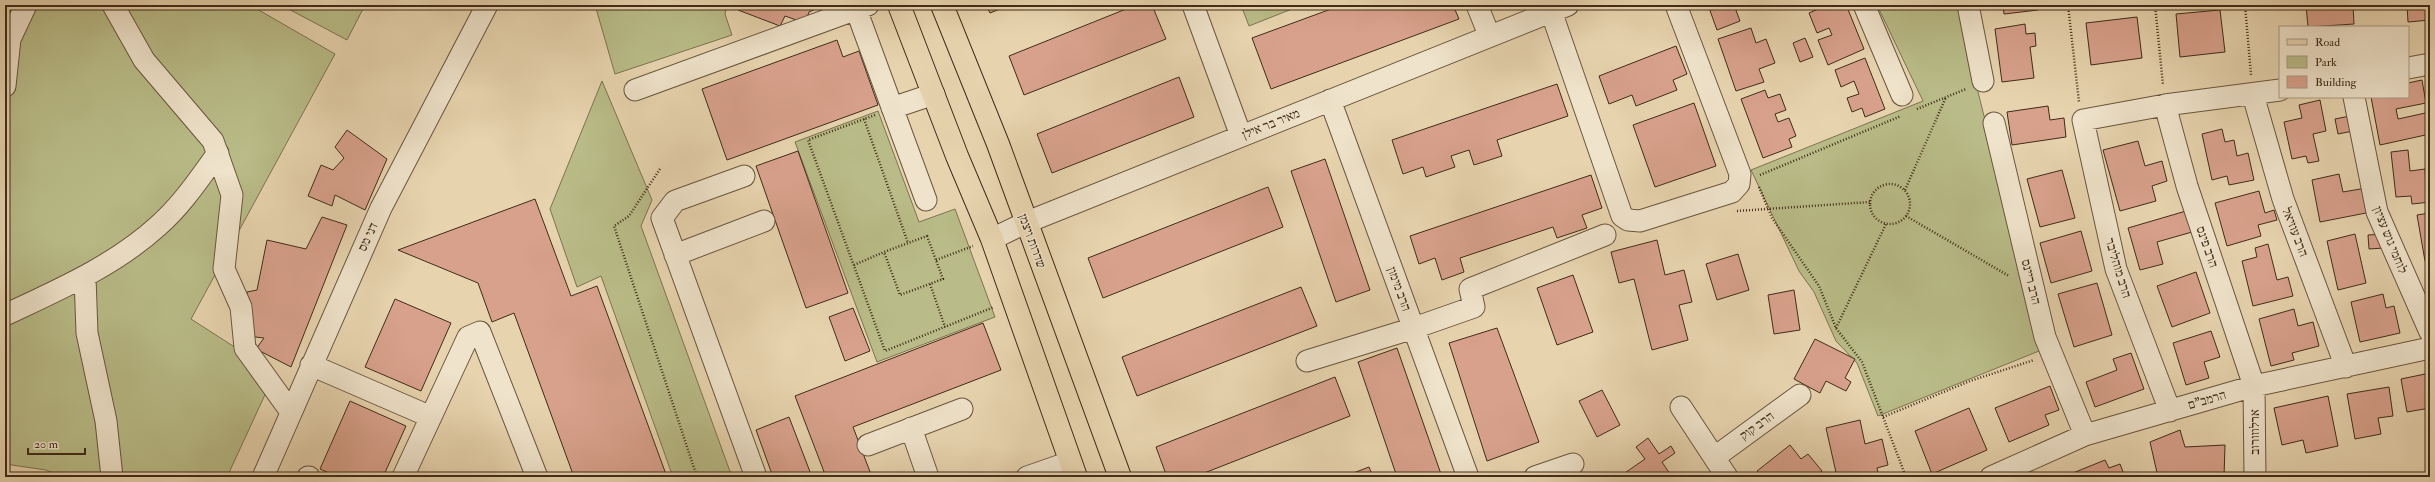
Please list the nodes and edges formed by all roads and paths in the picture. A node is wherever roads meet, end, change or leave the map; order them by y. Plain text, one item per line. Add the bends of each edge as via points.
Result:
1 (26, 5) edge
2 (113, 5) edge
3 (487, 5) edge
4 (899, 5) edge
5 (942, 5) edge
6 (1193, 5) edge
7 (1477, 5) edge
8 (1676, 5) edge
9 (1864, 5) edge
10 (1968, 5) edge
11 (2068, 5) edge
12 (2155, 5) edge
13 (2245, 5) edge
14 (862, 7) edge
15 (1560, 7) edge
16 (1489, 35) junction
17 (2430, 64) edge
18 (2409, 68) edge
19 (1984, 81) joint
20 (5, 86) edge
21 (635, 90) dead end
22 (2279, 90) edge
23 (934, 94) junction
24 (2253, 95) junction
25 (1946, 97) junction
26 (2354, 98) edge
27 (1330, 100) junction
28 (1905, 104) joint
29 (2165, 105) junction
30 (892, 108) junction
31 (1902, 116) dead end
32 (864, 119) junction
33 (2083, 120) junction
34 (1994, 124) dead end
35 (1241, 136) junction
36 (218, 153) junction
37 (660, 169) dead end
38 (744, 176) dead end
39 (1747, 181) junction
40 (1904, 190) junction
41 (926, 200) dead end
42 (1870, 202) junction
43 (1768, 209) junction
44 (1734, 211) dead end
45 (1906, 216) junction
46 (764, 221) dead end
47 (1025, 223) junction
48 (1886, 224) junction
49 (1605, 235) dead end
50 (992, 240) junction
51 (908, 243) junction
52 (884, 252) junction
53 (675, 255) junction
54 (936, 260) junction
55 (854, 265) junction
56 (85, 276) junction
57 (930, 284) junction
58 (2033, 290) junction
59 (1012, 299) junction
60 (5, 315) edge
61 (945, 327) junction
62 (1414, 328) junction
63 (1836, 328) junction
64 (2430, 332) edge
65 (2430, 348) edge
66 (2051, 354) junction
67 (1307, 361) dead end
68 (311, 365) junction
69 (2346, 367) junction
70 (2254, 386) junction
71 (1800, 395) dead end
72 (1681, 407) dead end
73 (962, 409) dead end
74 (2170, 411) junction
75 (291, 412) junction
76 (431, 417) junction
77 (1883, 417) junction
78 (911, 428) junction
79 (2085, 435) junction
80 (868, 445) dead end
81 (1715, 457) junction
82 (1573, 464) dead end
83 (1073, 470) edge
84 (2026, 470) edge
85 (411, 474) edge
86 (112, 477) edge
87 (263, 477) edge
88 (537, 477) edge
89 (697, 477) edge
90 (756, 477) edge
91 (928, 477) edge
92 (1028, 477) edge
93 (1120, 477) edge
94 (1468, 477) edge
95 (1535, 477) edge
96 (1727, 477) edge
97 (1906, 477) edge
98 (1991, 477) edge
99 (2255, 477) edge

1 - 20 street via 10,39
2 - 36 street via 144,60 213,141
3 - 68 street, דני מס via 381,208
4 - 23 main road
5 - 47 main road, שדרות ויצמן via 998,144
6 - 35 street
7 - 16 street
8 - 39 street via 1740,174
9 - 28 street
10 - 19 street
11 - 33 path via 2076,85
12 - 29 path
13 - 24 path
14 - 21 street
14 - 30 street
15 - 16 street, מאיר בר אילן
15 - 39 street via 1622,216 1628,220 1640,221 1732,192
16 - 27 street, מאיר בר אילן
17 - 18 street
19 - 25 path
22 - 24 street
23 - 30 street
23 - 50 main road via 956,156
24 - 29 street
24 - 69 street, הרב עוזיאל via 2283,199
25 - 28 path
25 - 40 path
26 - 64 street, לוחמי גוש עציון via 2377,212
27 - 35 street, מאיר בר אילן
27 - 62 street, הרב מימון
29 - 33 street
29 - 70 street, הרב פינס via 2187,186
30 - 32 path
30 - 41 street
31 - 39 path
32 - 51 path
32 - 55 path via 808,140
33 - 74 street, הרב מוהליבר via 2116,269
34 - 58 street, הרב ריינס
35 - 47 street, מאיר בר אילן
36 - 56 street via 188,195 158,227
36 - 75 street via 232,195 224,269 241,307 245,348
37 - 89 path via 629,216 614,226
38 - 53 street via 675,201 662,218
39 - 43 path
40 - 42 path via 1897,185 1884,185 1877,189
40 - 45 path via 1910,203
42 - 43 path
42 - 48 path via 1874,216
43 - 44 path via 1741,213
43 - 63 path via 1819,286
45 - 48 path via 1900,222
45 - 58 path
46 - 53 street
47 - 50 street, מאיר בר אילן
47 - 93 main road, שדרות ויצמן
48 - 63 path
49 - 62 street via 1470,289 1474,307
50 - 54 path
50 - 59 main road
51 - 52 path
51 - 54 path via 927,236
52 - 55 path
52 - 57 path via 900,296
53 - 90 street
54 - 57 path via 943,279
55 - 61 path via 885,350
56 - 60 street
56 - 86 street via 87,333 106,421
57 - 61 path
58 - 66 street, הרב ריינס
59 - 61 path
59 - 83 main road
62 - 67 street
62 - 94 street, הרב מימון
63 - 77 path via 1862,362
65 - 69 street, הרמב"ם
66 - 77 path via 1970,381
66 - 79 street, הרב ריינס
68 - 75 street, דני מס
68 - 76 street
69 - 70 street, הרמב"ם
70 - 74 street, הרמב"ם
70 - 99 street, ארלוזורוב
71 - 81 street, הרב קוק
72 - 81 street
73 - 78 street
74 - 79 street, הרמב"ם
75 - 87 street, דני מס
76 - 85 street
76 - 88 street via 468,337 480,332
77 - 97 path
78 - 80 street
78 - 91 street
79 - 84 street, הרמב"ם
81 - 96 street
82 - 95 street
83 - 92 street
84 - 98 street, הרמב"ם

